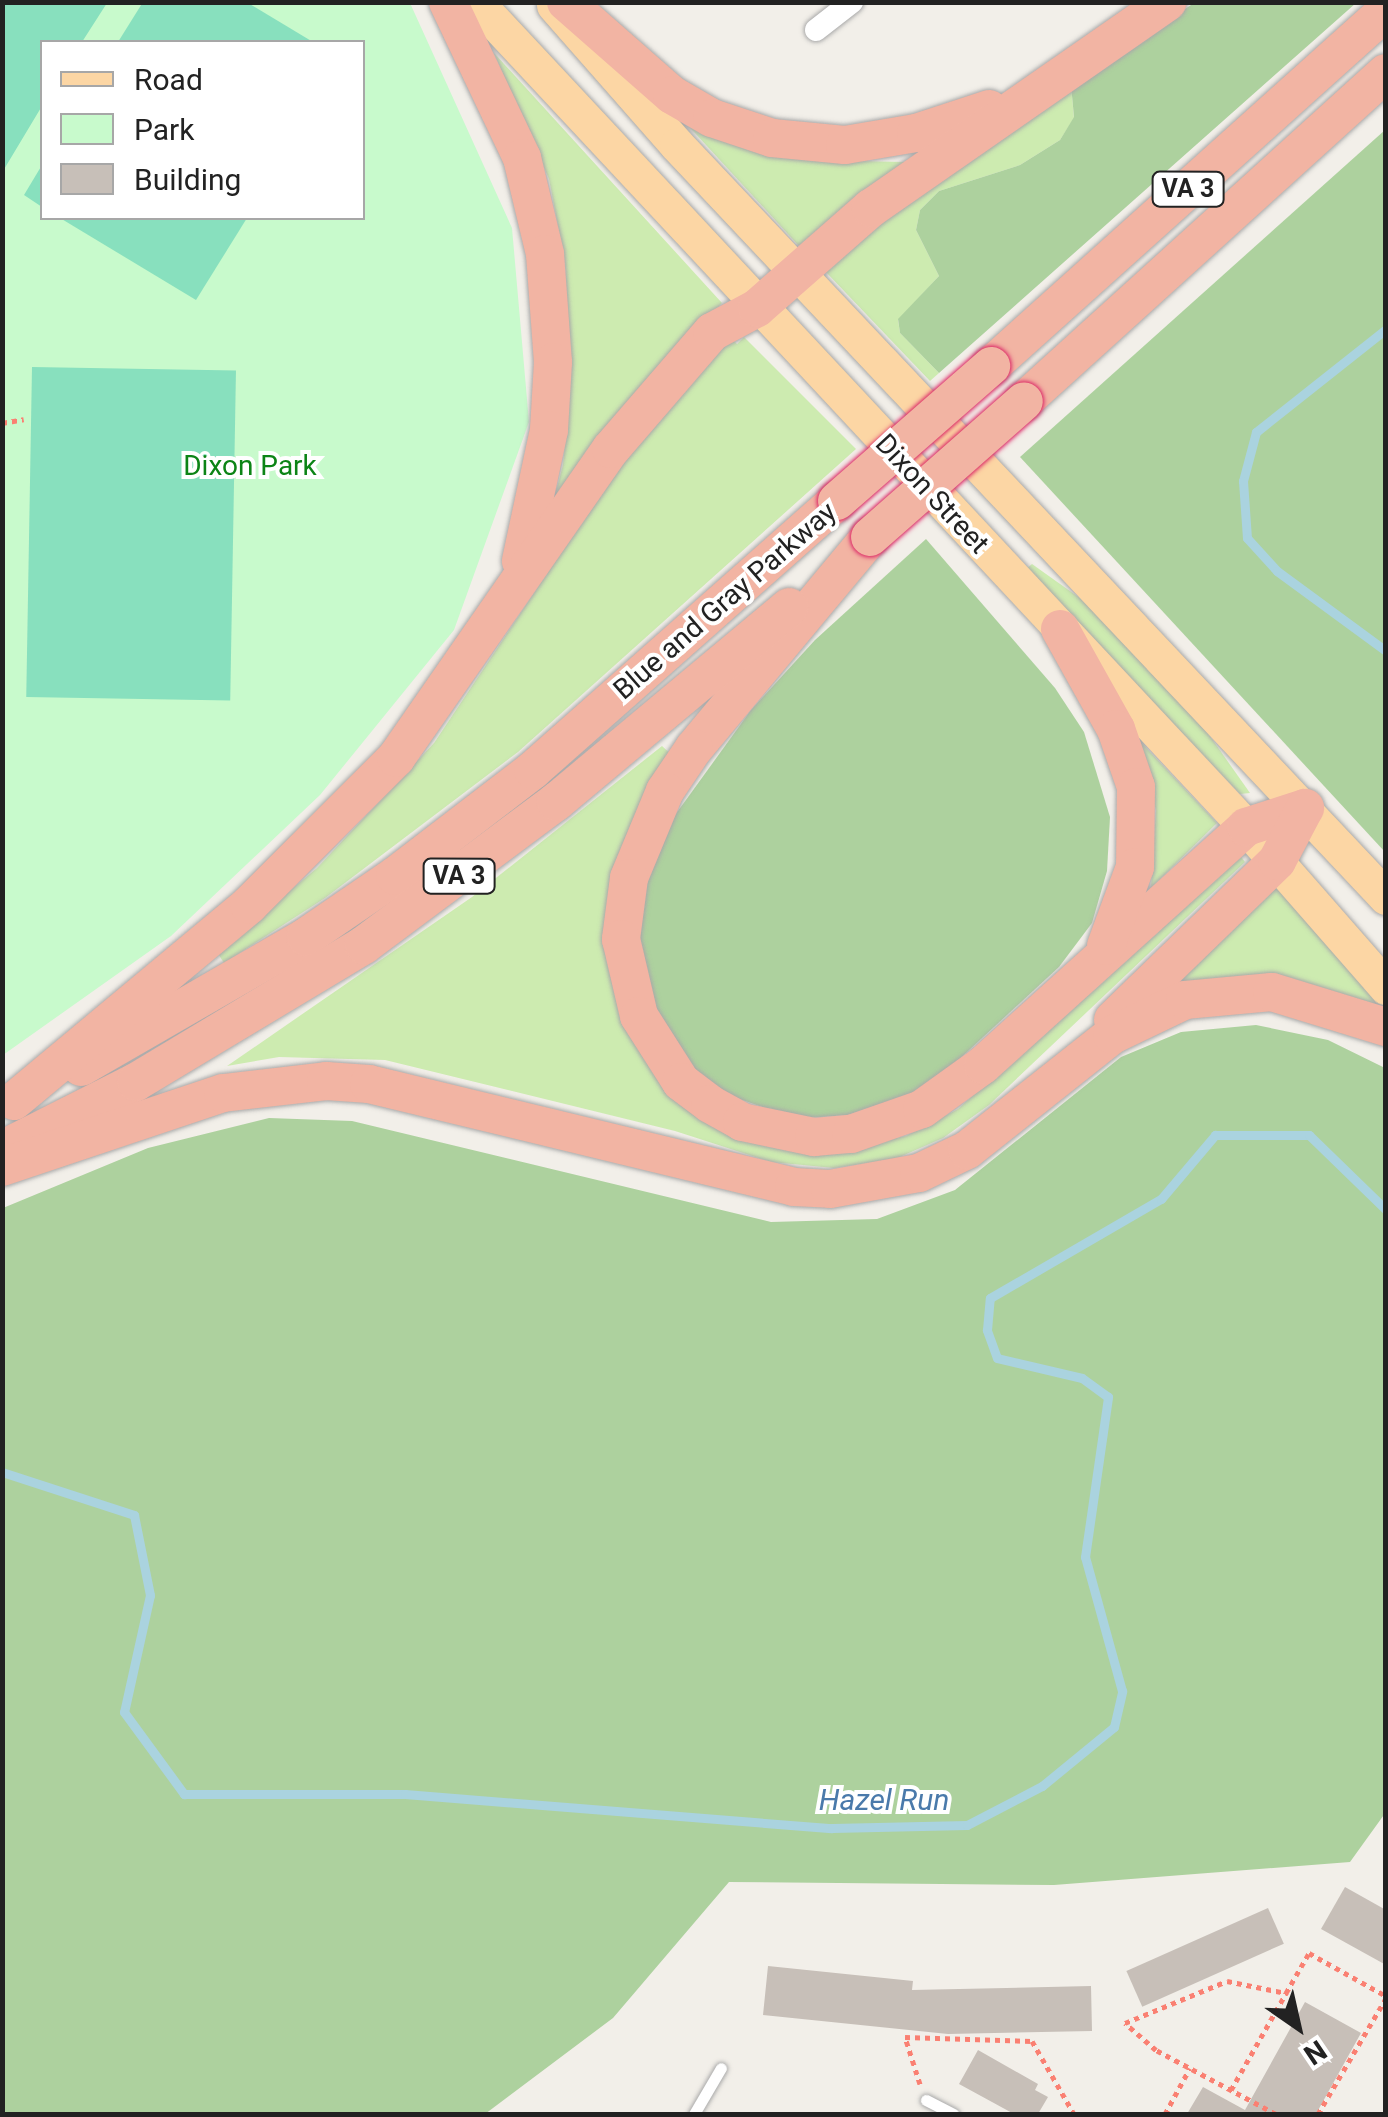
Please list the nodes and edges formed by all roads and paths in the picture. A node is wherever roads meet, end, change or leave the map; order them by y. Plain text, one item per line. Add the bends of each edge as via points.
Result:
1 (448, 2) edge
2 (476, 2) edge
3 (552, 2) edge
4 (566, 2) edge
5 (852, 2) edge
6 (1167, 2) edge
7 (1386, 12) edge
8 (816, 30) dead end
9 (1386, 72) edge
10 (1059, 76) junction
11 (798, 272) junction
12 (757, 308) junction
13 (24, 420) dead end
14 (2, 423) edge
15 (870, 538) junction
16 (508, 602) junction
17 (1060, 629) junction
18 (1306, 808) junction
19 (1246, 827) junction
20 (1277, 861) junction
21 (1386, 896) edge
22 (1101, 958) junction
23 (1386, 988) edge
24 (1386, 1027) edge
25 (1063, 1073) junction
26 (8, 1103) edge
27 (2, 1149) edge
28 (2, 1167) edge
29 (1286, 1994) junction
30 (1386, 1997) edge
31 (720, 2068) dead end
32 (1190, 2068) junction
33 (1232, 2090) junction
34 (926, 2100) joint
35 (1272, 2113) edge
36 (694, 2114) edge
37 (954, 2114) edge
38 (1074, 2114) edge
39 (1165, 2114) edge
40 (1318, 2114) edge

1 - 16 highway via 522,158 551,307 546,446
2 - 12 main road, Dixon Street
3 - 11 main road, Dixon Street
4 - 10 highway via 672,95 712,118 772,138 845,145 916,133
5 - 8 street
6 - 10 highway
7 - 26 highway, Blue and Gray Parkway / VA 3, bridge via 533,770 395,876 213,993
9 - 15 highway, Blue and Gray Parkway / VA 3, bridge
10 - 11 highway via 871,208
11 - 12 highway
11 - 18 main road, Dixon Street
12 - 16 highway via 712,332 648,402
12 - 17 main road, Dixon Street
13 - 14 path
15 - 22 highway via 694,748 643,838 621,908 621,940 633,997 657,1050 681,1082 742,1122 814,1137 851,1134 922,1109 958,1086
15 - 27 highway, Blue and Gray Parkway / VA 3 via 556,802 364,945 136,1082
16 - 26 highway via 420,727 318,840
17 - 19 main road, Dixon Street
17 - 22 highway via 1109,715 1136,788 1136,867
18 - 19 highway
18 - 20 highway
18 - 21 main road, Dixon Street
19 - 20 main road, Dixon Street
19 - 22 highway
20 - 23 main road, Dixon Street
20 - 25 highway
24 - 25 highway via 1298,996 1224,992 1147,1014
25 - 28 highway via 967,1150 918,1173 830,1189 794,1187 368,1084 326,1081 222,1093
29 - 30 path via 1308,1953
29 - 32 path via 1227,1980 1125,2023
29 - 33 path
30 - 40 path
31 - 36 lane
32 - 33 path
32 - 39 path
33 - 35 path
34 - 37 lane
34 - 38 path via 904,2037 1032,2041

